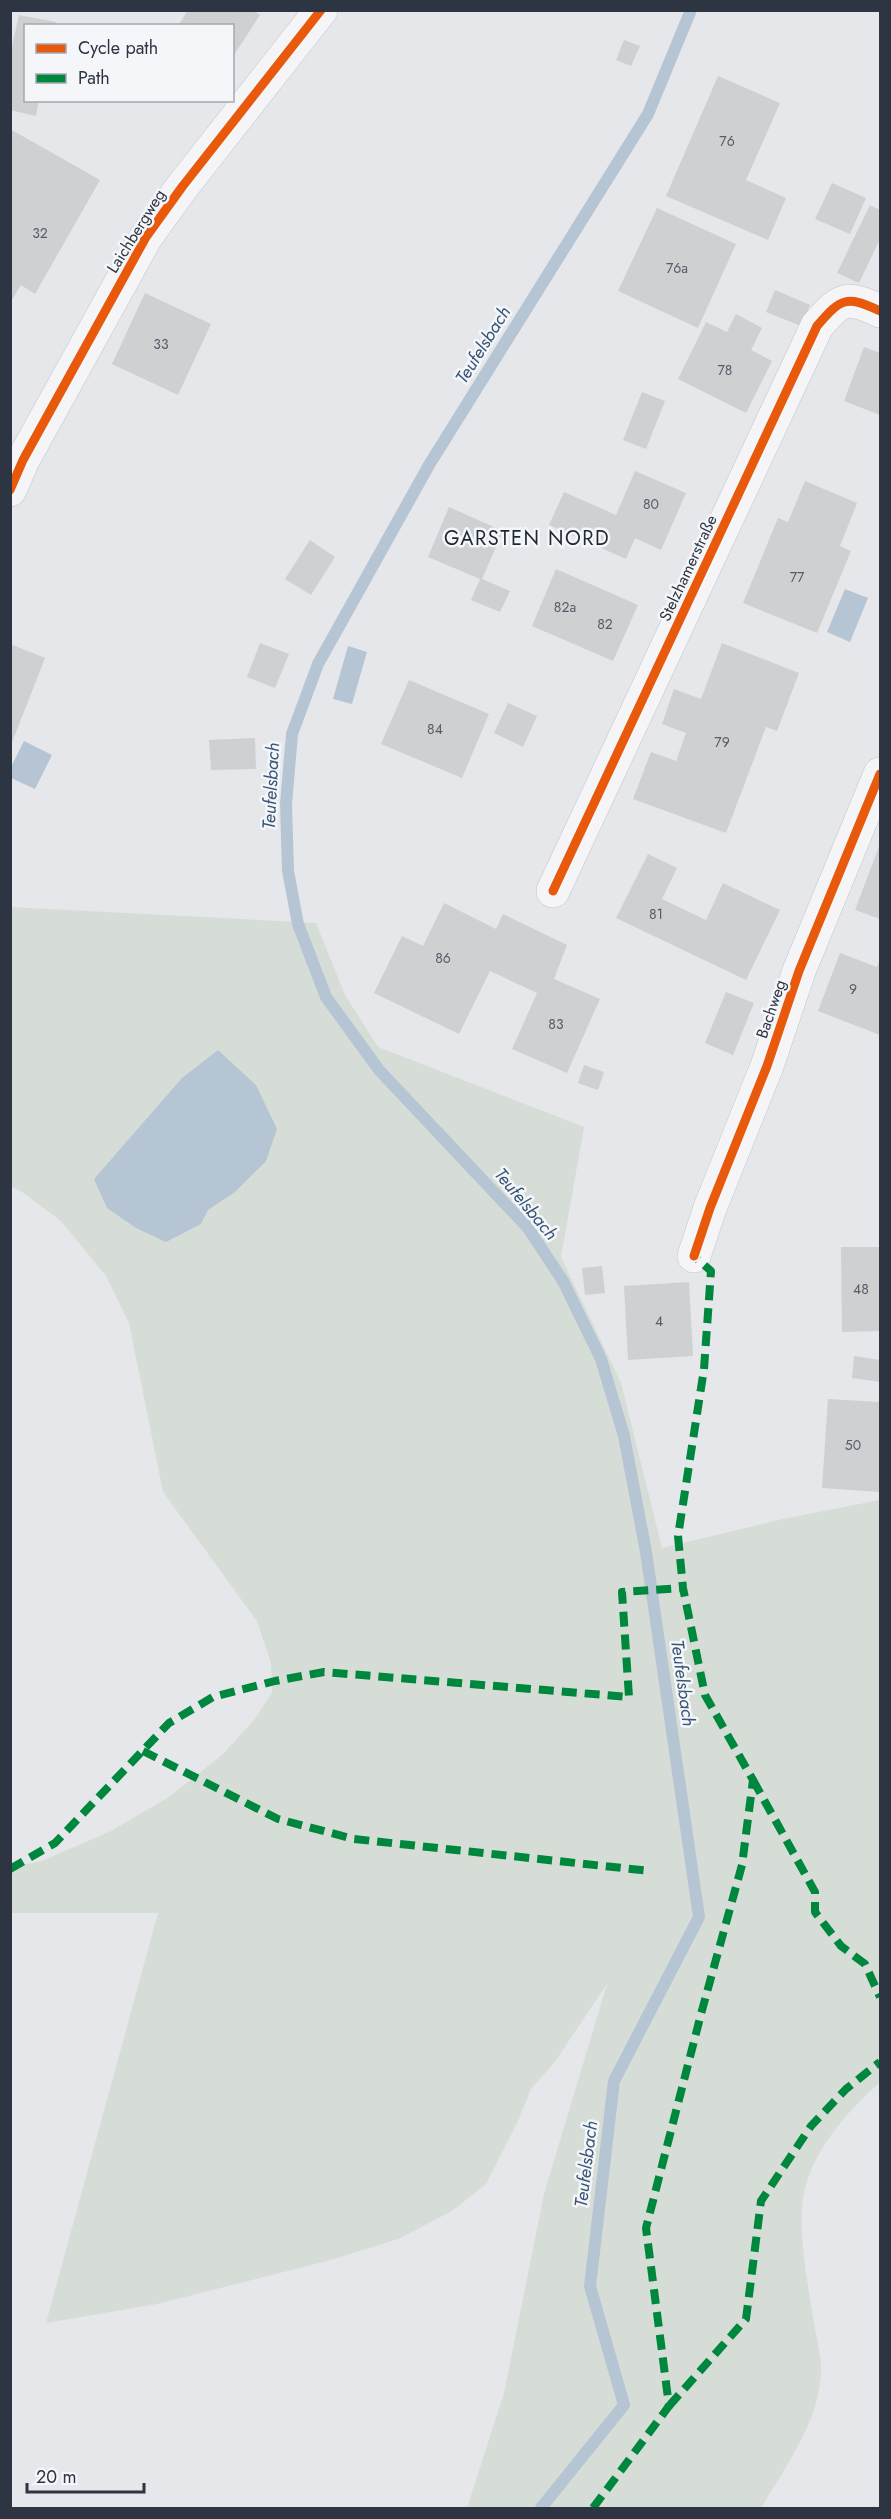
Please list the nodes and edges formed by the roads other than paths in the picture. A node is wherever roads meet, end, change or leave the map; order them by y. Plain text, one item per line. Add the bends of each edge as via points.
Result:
1 (321, 10) edge
2 (880, 311) edge
3 (10, 490) edge
4 (880, 774) edge
5 (553, 891) dead end
6 (694, 1256) dead end

1 - 3 street, Laichbergweg via 146,237
2 - 5 street, Stelzhamerstraße via 858,300 835,305 817,326
4 - 6 street, Bachweg via 800,971

